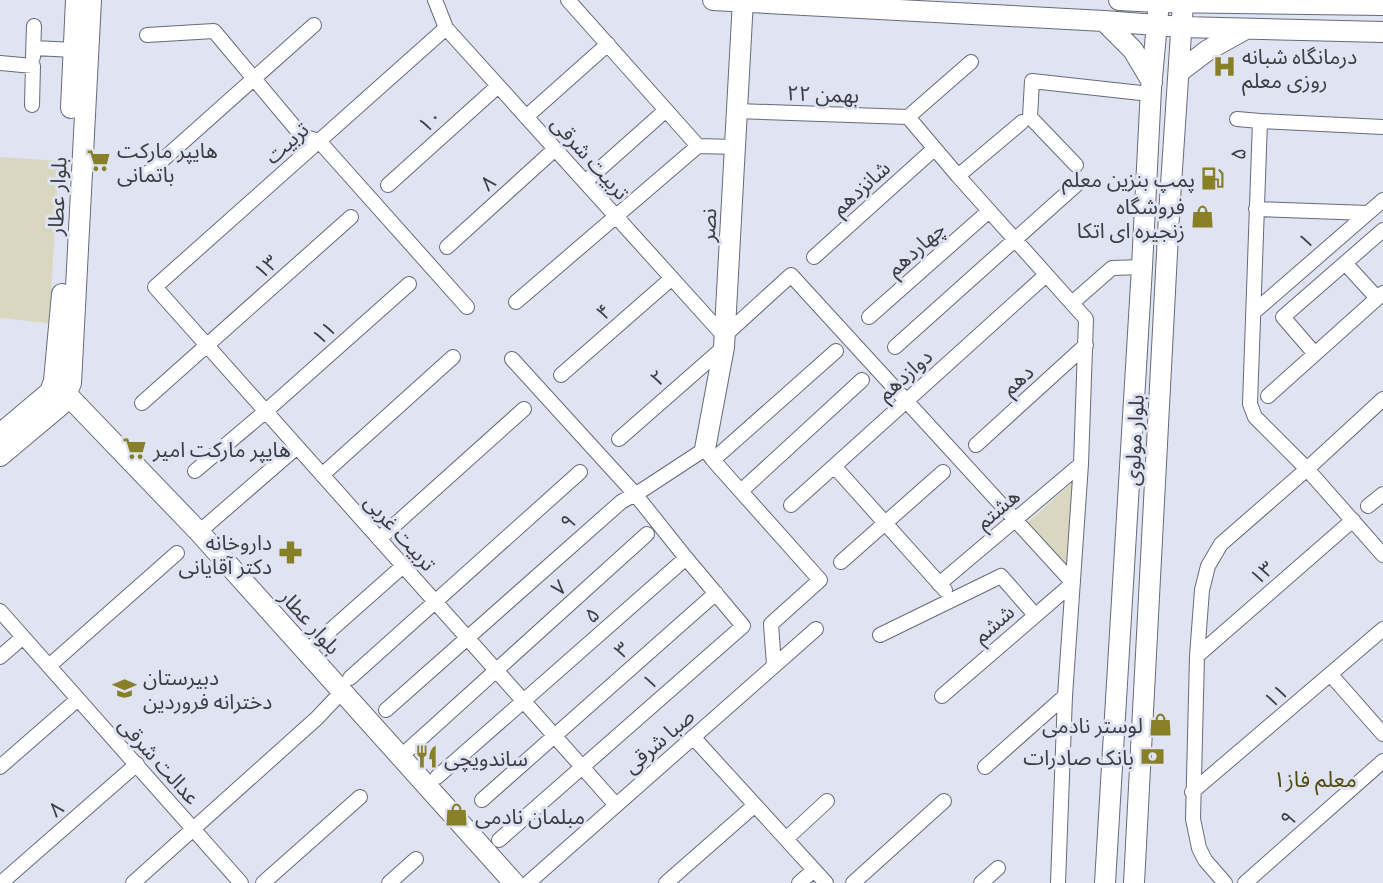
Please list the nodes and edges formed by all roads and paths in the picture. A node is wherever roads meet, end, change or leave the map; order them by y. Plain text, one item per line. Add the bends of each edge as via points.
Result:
1 (76, 0) edge
2 (91, 0) edge
3 (435, 0) edge
4 (568, 0) edge
5 (713, 0) edge
6 (1119, 0) edge
7 (743, 1) edge
8 (1183, 1) edge
9 (1159, 2) junction
10 (1383, 5) edge
11 (1104, 21) junction
12 (314, 25) dead end
13 (1157, 26) junction
14 (34, 27) dead end
15 (1182, 27) junction
16 (446, 28) junction
17 (1247, 29) junction
18 (1383, 32) edge
19 (147, 35) dead end
20 (608, 44) junction
21 (33, 48) junction
22 (74, 50) junction
23 (971, 62) dead end
24 (0, 63) edge
25 (33, 66) junction
26 (1179, 72) junction
27 (253, 79) junction
28 (498, 86) junction
29 (1151, 88) junction
30 (32, 105) dead end
31 (666, 110) junction
32 (737, 111) junction
33 (526, 117) junction
34 (908, 117) junction
35 (1237, 119) dead end
36 (1260, 121) junction
37 (1022, 122) dead end
38 (1383, 127) edge
39 (319, 141) junction
40 (698, 146) junction
41 (735, 147) junction
42 (555, 149) junction
43 (934, 149) junction
44 (1076, 165) dead end
45 (148, 174) dead end
46 (958, 176) junction
47 (585, 182) junction
48 (388, 185) dead end
49 (1076, 185) dead end
50 (1383, 200) edge
51 (1256, 209) junction
52 (989, 211) junction
53 (1368, 213) junction
54 (351, 217) dead end
55 (617, 217) junction
56 (1383, 230) edge
57 (1015, 240) junction
58 (447, 247) dead end
59 (814, 257) dead end
60 (1345, 262) junction
61 (1142, 267) junction
62 (1046, 275) junction
63 (672, 278) junction
64 (409, 284) dead end
65 (155, 287) joint
66 (1380, 296) edge
67 (516, 302) dead end
68 (1072, 303) junction
69 (466, 307) dead end
70 (1254, 312) junction
71 (869, 317) dead end
72 (724, 341) junction
73 (1086, 345) junction
74 (208, 346) junction
75 (896, 347) dead end
76 (836, 351) dead end
77 (1316, 354) junction
78 (453, 357) dead end
79 (512, 359) dead end
80 (561, 375) dead end
81 (862, 380) dead end
82 (58, 393) junction
83 (1268, 396) dead end
84 (1133, 399) junction
85 (1383, 399) edge
86 (906, 400) junction
87 (1159, 400) junction
88 (142, 403) dead end
89 (524, 409) dead end
90 (266, 411) junction
91 (0, 434) edge
92 (619, 439) dead end
93 (976, 445) dead end
94 (297, 447) junction
95 (709, 454) junction
96 (0, 456) edge
97 (1081, 464) junction
98 (834, 466) junction
99 (1307, 469) junction
100 (195, 471) dead end
101 (580, 472) dead end
102 (943, 472) dead end
103 (322, 475) junction
104 (741, 491) junction
105 (635, 494) junction
106 (1383, 494) edge
107 (791, 505) dead end
108 (1368, 506) dead end
109 (1016, 519) junction
110 (1353, 520) junction
111 (886, 522) junction
112 (200, 532) junction
113 (648, 534) dead end
114 (379, 539) junction
115 (177, 553) dead end
116 (1383, 555) edge
117 (686, 558) junction
118 (841, 562) dead end
119 (403, 566) junction
120 (1073, 583) junction
121 (939, 584) junction
122 (716, 593) junction
123 (952, 598) junction
124 (436, 603) junction
125 (0, 611) edge
126 (1035, 615) junction
127 (816, 629) dead end
128 (1383, 629) edge
129 (880, 635) dead end
130 (23, 637) junction
131 (467, 638) junction
132 (307, 651) junction
133 (1197, 656) junction
134 (0, 657) edge
135 (774, 665) junction
136 (49, 666) junction
137 (497, 671) junction
138 (1330, 675) junction
139 (350, 678) dead end
140 (942, 696) dead end
141 (1065, 696) junction
142 (78, 699) junction
143 (334, 700) junction
144 (524, 702) junction
145 (386, 710) dead end
146 (1383, 734) edge
147 (554, 736) junction
148 (693, 737) junction
149 (408, 750) dead end
150 (1383, 761) edge
151 (136, 764) junction
152 (0, 767) edge
153 (985, 767) dead end
154 (583, 768) junction
155 (437, 777) dead end
156 (1192, 792) junction
157 (360, 797) dead end
158 (482, 800) dead end
159 (827, 801) dead end
160 (944, 801) dead end
161 (616, 805) junction
162 (755, 805) junction
163 (194, 830) junction
164 (786, 839) junction
165 (499, 840) dead end
166 (416, 859) dead end
167 (998, 868) dead end
168 (814, 870) junction
169 (1, 883) edge
170 (133, 883) edge
171 (241, 883) edge
172 (263, 883) edge
173 (389, 883) edge
174 (496, 883) edge
175 (514, 883) edge
176 (528, 883) edge
177 (666, 883) edge
178 (799, 883) edge
179 (826, 883) edge
180 (853, 883) edge
181 (981, 883) edge
182 (1058, 883) edge
183 (1105, 883) edge
184 (1134, 883) edge
185 (1225, 883) edge
186 (1245, 883) edge

1 - 22 street, بلوار عطار
2 - 82 street, بلوار عطار via 71,383
3 - 16 street, تربیت شرقی
4 - 20 street
5 - 7 street
6 - 9 street
7 - 11 street
7 - 32 street, نصر
8 - 9 street
8 - 10 street
8 - 15 street, بلوار مولوی
9 - 13 street, بلوار مولوی
11 - 13 street
11 - 29 street via 1133,50
12 - 27 street
13 - 15 street
13 - 29 street, بلوار مولوی
14 - 21 street
15 - 17 street
15 - 26 street, بلوار مولوی
16 - 28 street, تربیت شرقی
16 - 39 street, تربیت
17 - 18 street
17 - 26 street
19 - 27 street via 214,32
20 - 31 street
20 - 33 street
21 - 22 street
21 - 25 street
22 - 82 street, بلوار عطار
23 - 34 street
24 - 25 street
25 - 30 street
26 - 87 street, بلوار مولوی
27 - 39 street via 302,136
27 - 45 street
28 - 33 street, تربیت شرقی
28 - 48 street, ۱۰
29 - 44 street via 1032,81 1030,117
29 - 61 street, بلوار مولوی
31 - 40 street
31 - 47 street
32 - 34 street, ۲۲ بهمن
32 - 41 street, نصر
33 - 42 street, تربیت شرقی
34 - 43 street
35 - 36 street
36 - 38 street, ۵
36 - 51 street, ۵
37 - 46 street
39 - 65 street, تربیت
39 - 69 street
40 - 41 street
40 - 55 street
41 - 72 street, نصر
42 - 47 street, تربیت شرقی
42 - 58 street, ۸
43 - 46 street
43 - 59 street, شانزدهم
46 - 52 street
47 - 55 street, تربیت شرقی
49 - 57 street
50 - 53 street, ۱
51 - 53 street
51 - 70 street, ۵
52 - 57 street
52 - 71 street, چهاردهم
53 - 70 street, ۱
54 - 74 street, ۱۳
55 - 63 street, تربیت شرقی
55 - 67 street
56 - 60 street
57 - 62 street
57 - 75 street
60 - 66 street
60 - 77 street via 1283,317
61 - 68 street via 1112,268
61 - 84 street, بلوار مولوی
62 - 68 street
62 - 86 street, دوازدهم
63 - 72 street, تربیت شرقی
63 - 80 street, ۴
64 - 90 street, ۱۱
65 - 74 street, تربیت غربی
66 - 77 street
68 - 73 street via 1086,319
70 - 99 street, ۵ via 1252,411
72 - 86 street, ۲ via 791,275
72 - 92 street, ۲
72 - 95 street, نصر
73 - 93 street, دهم
73 - 97 street
74 - 88 street, ۱۳
74 - 90 street, تربیت غربی
76 - 95 street, ۹
77 - 83 street
78 - 103 street
79 - 105 street
81 - 104 street
82 - 91 street
82 - 96 street
82 - 112 street, بلوار عطار
82 - 143 street, بلوار عطار
84 - 87 street
84 - 183 street, بلوار مولوی
85 - 99 street
86 - 98 street, دوازدهم
86 - 109 street
87 - 184 street, بلوار مولوی
89 - 114 street
90 - 94 street, تربیت غربی
90 - 100 street, ۱۱
94 - 103 street, تربیت غربی
94 - 112 street
95 - 104 street
95 - 105 street, ۹
97 - 109 street, هشتم
97 - 120 street
98 - 107 street, دوازدهم
98 - 111 street
99 - 110 street, ۵
99 - 133 street via 1221,544 1208,566 1202,590
101 - 124 street
102 - 111 street
103 - 114 street, تربیت غربی
104 - 135 street via 820,580 771,624
105 - 117 street
105 - 131 street, ۹ via 621,502
106 - 108 street
109 - 120 street
109 - 121 street, هشتم
110 - 116 street, ۵
110 - 133 street, ۱۳
111 - 118 street
111 - 121 street
112 - 132 street, بلوار عطار
113 - 137 street, ۷
114 - 119 street, تربیت غربی
115 - 136 street
117 - 122 street
117 - 144 street, ۵
119 - 124 street, تربیت غربی
119 - 132 street
120 - 126 street, ششم
120 - 141 street
121 - 123 street
122 - 147 street, ۳
122 - 154 street, ۱ via 744,626
123 - 126 street via 1001,576
123 - 129 street
124 - 131 street, تربیت غربی
124 - 139 street
125 - 130 street, عدالت شرقی
126 - 140 street, ششم
127 - 135 street, صبا شرقی
128 - 138 street, ۱۱
130 - 134 street
130 - 136 street, عدالت شرقی
131 - 137 street, تربیت غربی
131 - 145 street
132 - 175 street, بلوار عطار
133 - 156 street
135 - 148 street, صبا شرقی
136 - 142 street, عدالت شرقی
137 - 144 street, تربیت غربی
137 - 149 street
138 - 146 street
138 - 156 street, ۱۱
141 - 153 street
141 - 182 street
142 - 151 street, عدالت شرقی
142 - 152 street
143 - 163 street
143 - 174 street, بلوار عطار
144 - 147 street, تربیت غربی
144 - 155 street, ۵
147 - 154 street, تربیت غربی
147 - 158 street
148 - 161 street, صبا شرقی
148 - 162 street
150 - 186 street, ۹
151 - 163 street, عدالت شرقی
151 - 169 street, ۸
154 - 161 street, تربیت غربی
154 - 165 street
156 - 185 street via 1195,835 1205,860
157 - 172 street
159 - 164 street
160 - 180 street
161 - 176 street, صبا شرقی
162 - 164 street
162 - 177 street
163 - 170 street
163 - 171 street, عدالت شرقی
164 - 168 street
166 - 173 street
167 - 181 street
168 - 178 street
168 - 179 street

